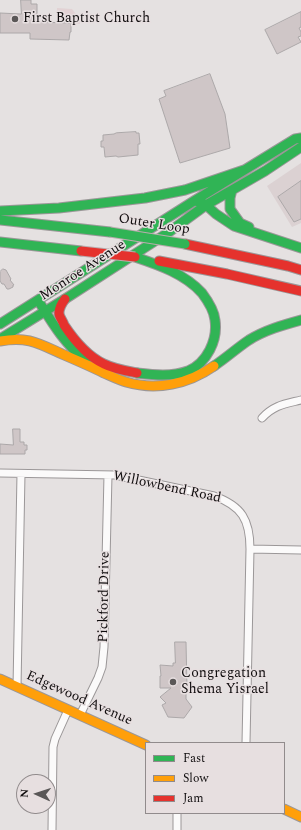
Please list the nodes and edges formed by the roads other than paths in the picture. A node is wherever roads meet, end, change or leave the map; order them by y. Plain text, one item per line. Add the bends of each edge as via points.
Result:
1 (301, 138) edge
2 (301, 146) edge
3 (244, 170) junction
4 (232, 190) junction
5 (194, 201) junction
6 (206, 205) junction
7 (0, 211) edge
8 (0, 220) edge
9 (267, 237) junction
10 (0, 242) edge
11 (301, 248) edge
12 (157, 262) junction
13 (301, 270) edge
14 (301, 291) edge
15 (65, 299) junction
16 (38, 300) junction
17 (45, 312) junction
18 (301, 320) edge
19 (0, 324) edge
20 (0, 340) edge
21 (94, 369) junction
22 (301, 400) edge
23 (262, 418) dead end
24 (0, 473) edge
25 (20, 474) junction
26 (108, 475) junction
27 (250, 549) junction
28 (301, 550) edge
29 (0, 679) edge
30 (17, 687) junction
31 (68, 710) junction
32 (80, 715) junction
33 (246, 742) edge
34 (145, 744) edge
35 (285, 809) edge
36 (177, 814) edge
37 (301, 817) edge
38 (52, 830) edge
39 (177, 830) edge

1 - 3 main road, Monroe Avenue via 295,139
2 - 4 main road, Monroe Avenue
3 - 5 main road, Monroe Avenue
3 - 7 main road via 185,190 145,198 59,208
4 - 6 main road, Monroe Avenue
4 - 9 main road via 230,209 240,222
5 - 6 main road
5 - 16 main road, Monroe Avenue
6 - 9 main road via 234,226
6 - 15 main road, Monroe Avenue
8 - 13 main road, Outer Loop, bridge via 110,232 185,244
9 - 11 main road
10 - 12 main road, bridge via 134,257
12 - 14 main road via 227,274
12 - 15 main road via 191,284 201,293 213,312 216,333 208,354 196,367 168,375 139,373 100,362 75,340 60,316
15 - 17 main road, Monroe Avenue
16 - 17 main road
16 - 19 main road, Monroe Avenue
17 - 20 main road, Monroe Avenue
17 - 21 main road via 75,352
18 - 21 main road via 250,339 200,375 179,384 157,387 136,385
20 - 21 main road via 17,338 38,343
22 - 23 street via 276,407
24 - 25 street, Willowbend Road
25 - 26 street, Willowbend Road
25 - 30 street
26 - 27 street, Willowbend Road via 127,477 225,500 235,506 244,518 249,531
26 - 32 street, Pickford Drive via 102,667
27 - 28 street
27 - 33 street, Willowbend Road
29 - 30 main road, Edgewood Avenue
30 - 31 main road, Edgewood Avenue
31 - 32 main road, Edgewood Avenue
31 - 38 street via 53,747
32 - 34 main road, Edgewood Avenue
35 - 37 main road
36 - 39 street

